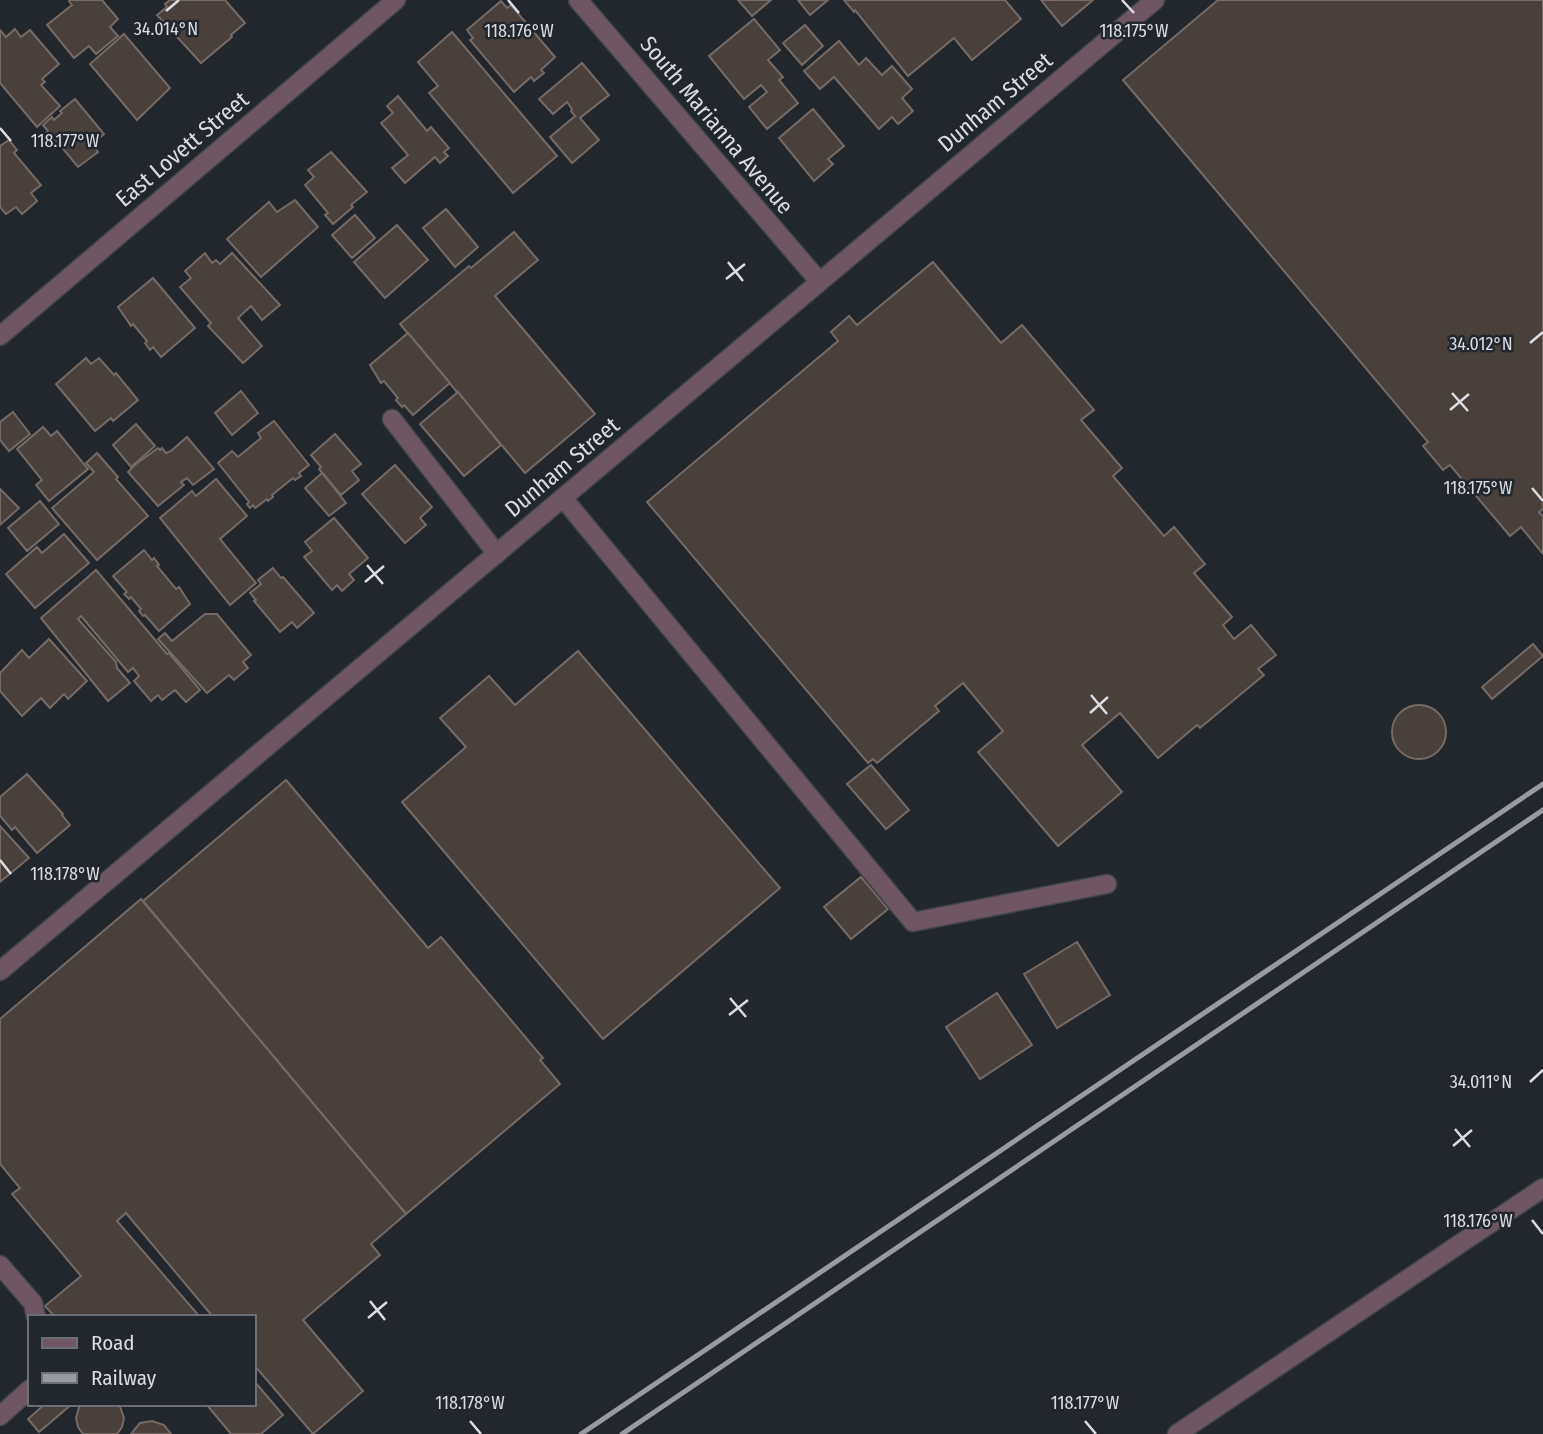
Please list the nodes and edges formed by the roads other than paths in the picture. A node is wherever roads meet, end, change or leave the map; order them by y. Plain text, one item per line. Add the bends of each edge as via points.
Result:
1 (396, 0) edge
2 (578, 0) edge
3 (1155, 0) edge
4 (819, 281) junction
5 (0, 336) edge
6 (392, 419) dead end
7 (563, 498) junction
8 (497, 554) junction
9 (1107, 884) dead end
10 (0, 971) edge
11 (1543, 1188) edge
12 (0, 1265) edge
13 (36, 1315) edge
14 (28, 1391) edge
15 (0, 1416) edge
16 (1177, 1434) edge

1 - 5 street, East Lovett Street
2 - 4 street, South Marianna Avenue
3 - 4 street, Dunham Street
4 - 7 street, Dunham Street
6 - 8 street
7 - 8 street, Dunham Street
7 - 9 street via 914,922
8 - 10 street, Dunham Street
11 - 16 street
12 - 13 street via 33,1303
14 - 15 street

